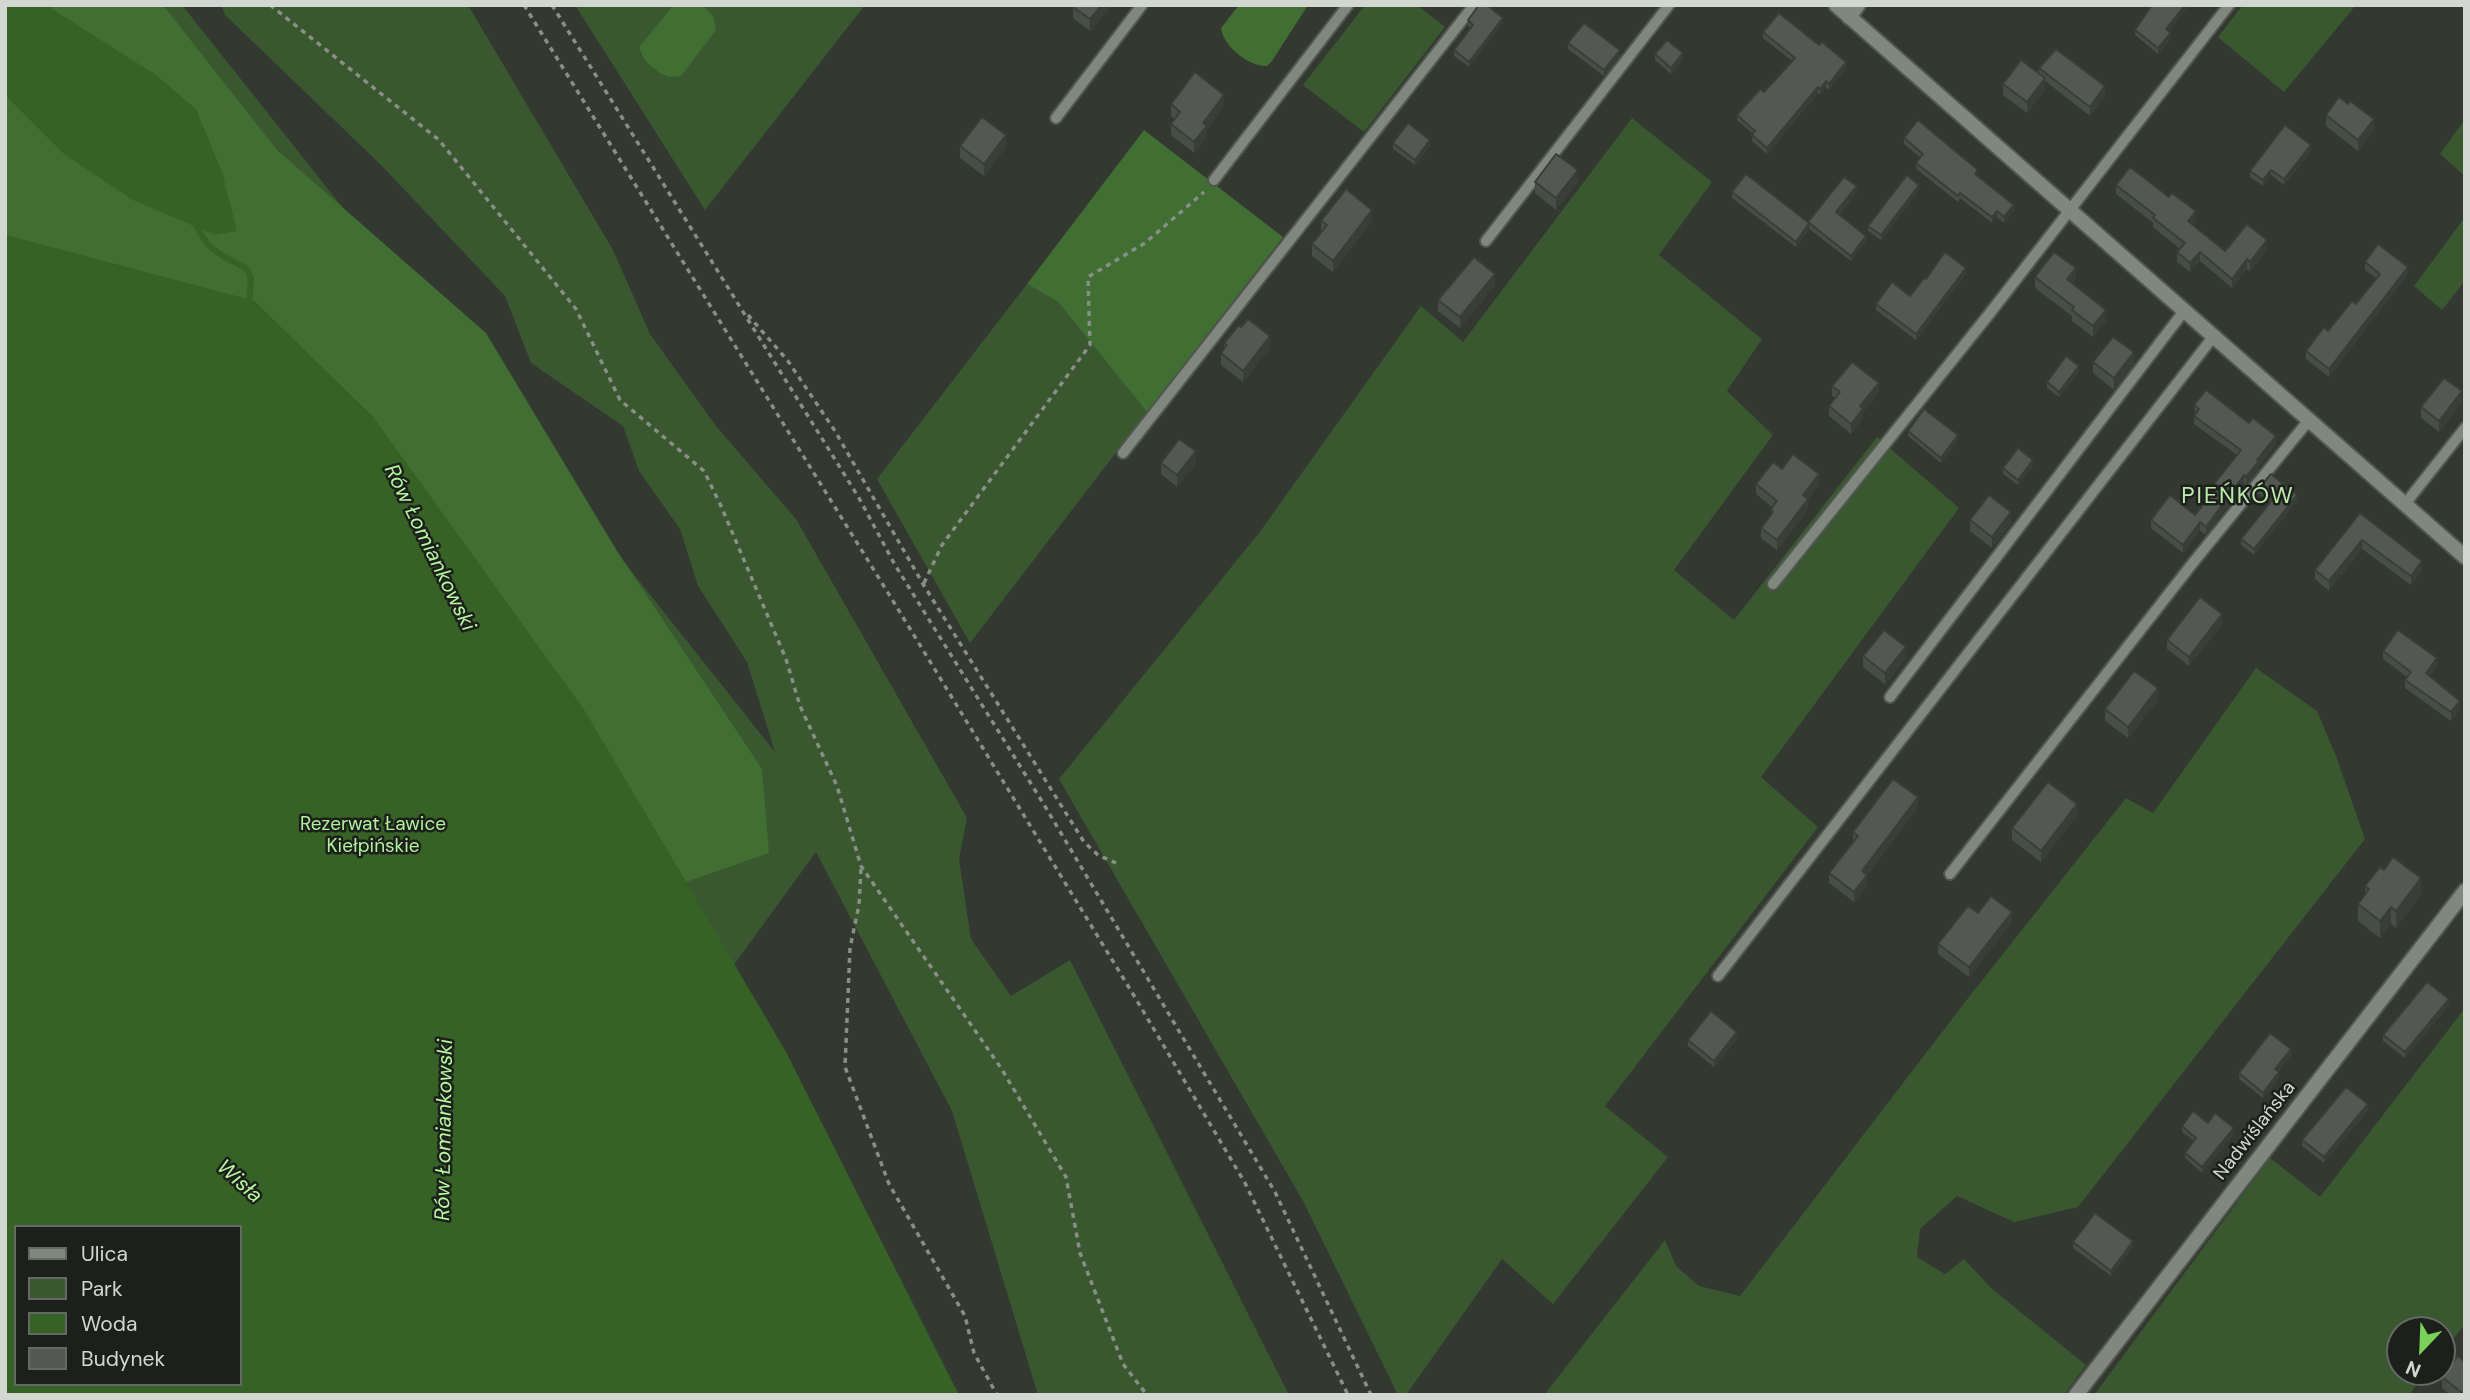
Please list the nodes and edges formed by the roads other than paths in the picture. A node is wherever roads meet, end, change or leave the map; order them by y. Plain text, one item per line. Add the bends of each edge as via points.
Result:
1 (1142, 5) edge
2 (1348, 5) edge
3 (1474, 5) edge
4 (1669, 5) edge
5 (1836, 5) edge
6 (2229, 5) edge
7 (1854, 11) edge
8 (1056, 118) dead end
9 (1214, 180) road end
10 (2069, 210) junction
11 (1486, 241) dead end
12 (2184, 311) junction
13 (2213, 337) junction
14 (2309, 420) junction
15 (2465, 428) edge
16 (1123, 453) dead end
17 (2405, 504) junction
18 (2465, 557) edge
19 (1773, 583) dead end
20 (1890, 697) dead end
21 (1950, 874) dead end
22 (2465, 891) edge
23 (1718, 976) dead end
24 (2076, 1395) edge

1 - 8 lane
2 - 9 lane
3 - 16 lane
4 - 11 lane
5 - 7 street
6 - 10 lane
7 - 10 street
10 - 12 street
10 - 19 lane
12 - 13 street
12 - 20 lane
13 - 14 street
13 - 23 lane
14 - 17 street
14 - 21 lane
15 - 17 lane
17 - 18 street
22 - 24 street, Nadwiślańska

